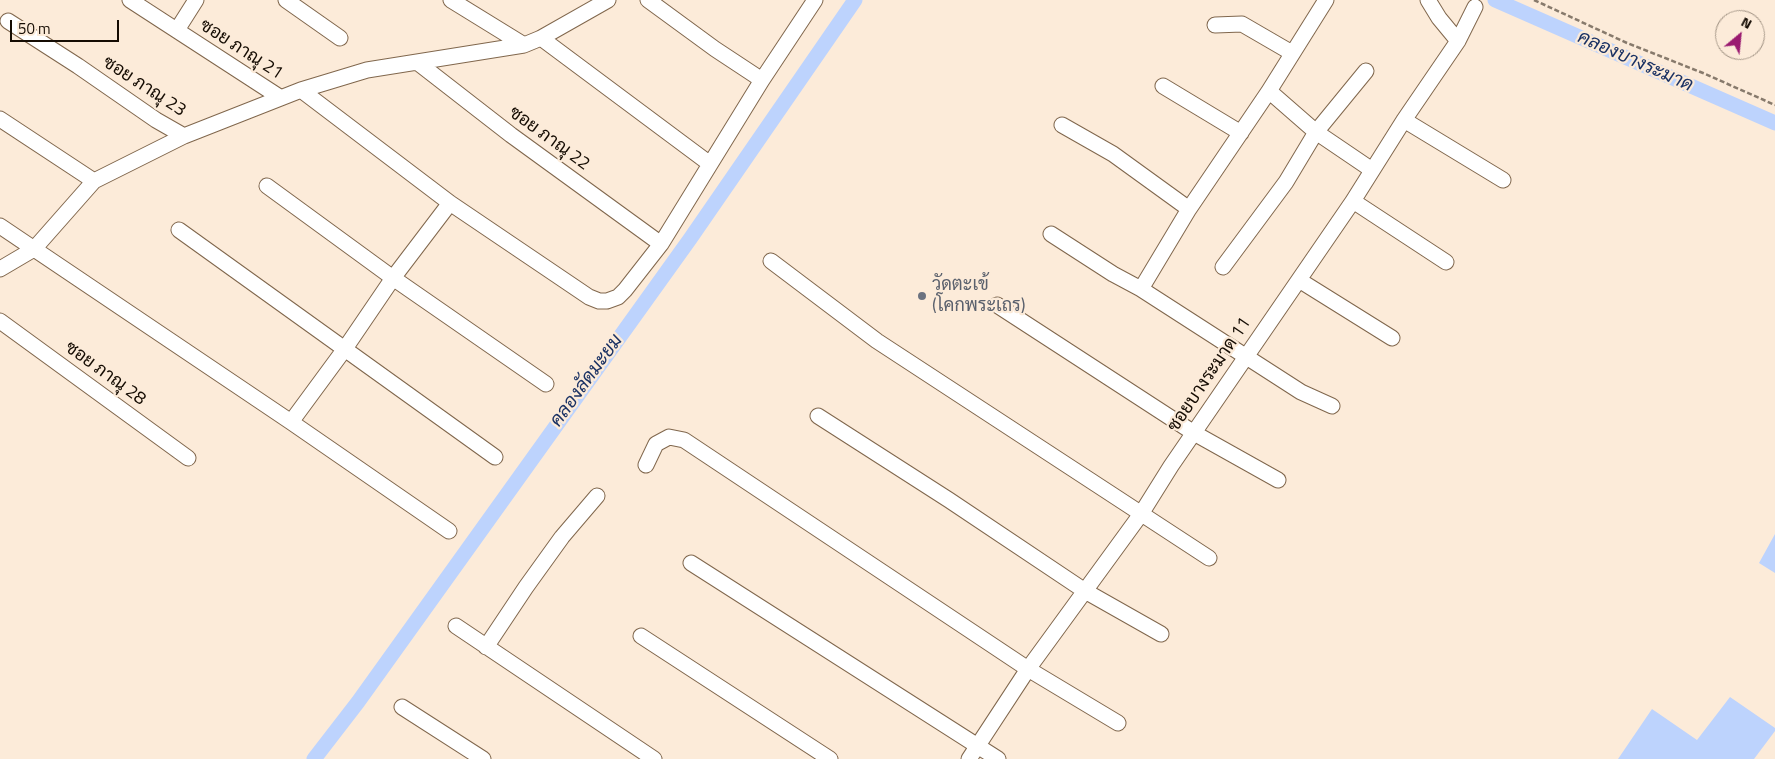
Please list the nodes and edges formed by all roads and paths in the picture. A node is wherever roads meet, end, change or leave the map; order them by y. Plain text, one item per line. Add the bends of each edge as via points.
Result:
1 (130, 0) edge
2 (196, 0) edge
3 (286, 0) edge
4 (451, 0) edge
5 (608, 0) edge
6 (648, 0) edge
7 (815, 0) edge
8 (1326, 0) edge
9 (1428, 0) edge
10 (1534, 0) edge
11 (1475, 7) dead end
12 (8, 21) dead end
13 (1215, 25) dead end
14 (177, 30) junction
15 (340, 38) dead end
16 (541, 38) junction
17 (1458, 41) junction
18 (524, 45) junction
19 (1292, 53) junction
20 (417, 62) junction
21 (1366, 70) dead end
22 (762, 80) junction
23 (1162, 86) dead end
24 (301, 90) junction
25 (1270, 91) junction
26 (281, 98) junction
27 (1775, 105) edge
28 (0, 119) edge
29 (1404, 120) junction
30 (1062, 125) dead end
31 (1241, 132) junction
32 (1316, 132) junction
33 (184, 136) junction
34 (710, 164) junction
35 (1372, 170) junction
36 (1503, 180) dead end
37 (94, 181) junction
38 (267, 186) dead end
39 (1353, 201) junction
40 (450, 203) junction
41 (1189, 209) junction
42 (0, 226) edge
43 (179, 230) dead end
44 (1051, 234) dead end
45 (660, 244) junction
46 (34, 249) junction
47 (771, 260) dead end
48 (1446, 262) dead end
49 (1223, 268) dead end
50 (0, 270) edge
51 (393, 278) junction
52 (1299, 280) junction
53 (1141, 289) junction
54 (997, 305) dead end
55 (0, 321) edge
56 (1392, 338) dead end
57 (344, 350) junction
58 (1246, 356) junction
59 (546, 384) dead end
60 (1332, 406) dead end
61 (818, 416) dead end
62 (291, 422) junction
63 (1194, 433) junction
64 (495, 457) dead end
65 (188, 458) dead end
66 (646, 465) dead end
67 (1278, 480) dead end
68 (597, 496) dead end
69 (1141, 514) junction
70 (449, 531) dead end
71 (1209, 558) dead end
72 (691, 563) dead end
73 (1085, 591) junction
74 (456, 626) dead end
75 (1161, 634) dead end
76 (641, 636) dead end
77 (486, 647) junction
78 (1028, 669) junction
79 (402, 706) dead end
80 (1118, 723) dead end
81 (973, 753) edge
82 (483, 759) edge
83 (654, 759) edge
84 (830, 759) edge
85 (998, 759) edge

1 - 14 street, ซอย ภาณุ 21
2 - 14 street
3 - 15 street
4 - 18 street
5 - 16 street
6 - 22 street
7 - 22 street
8 - 19 street
9 - 17 street
10 - 27 path
11 - 17 street, ซอยบางระมาด 11
12 - 33 street, ซอย ภาณุ 23
13 - 19 street via 1242,24
14 - 26 street, ซอย ภาณุ 21
16 - 18 street
16 - 34 street
17 - 29 street, ซอยบางระมาด 11
18 - 20 street
19 - 25 street
20 - 24 street via 367,70
20 - 45 street, ซอย ภาณุ 22 via 511,136
21 - 32 street
22 - 34 street
23 - 31 street
24 - 26 street
24 - 40 street
25 - 31 street
25 - 32 street
26 - 33 street
28 - 37 street
29 - 35 street, ซอยบางระมาด 11
29 - 36 street
30 - 41 street via 1113,154
31 - 41 street
32 - 35 street
32 - 49 street via 1286,182
33 - 37 street
34 - 45 street
35 - 39 street, ซอยบางระมาด 11
37 - 46 street
38 - 51 street
39 - 48 street
39 - 52 street, ซอยบางระมาด 11
40 - 45 street via 598,301 618,297
40 - 51 street
41 - 53 street
42 - 46 street
43 - 57 street
44 - 53 street
46 - 50 street
46 - 62 street
47 - 69 street via 877,340
51 - 57 street
51 - 59 street
52 - 56 street
52 - 58 street, ซอยบางระมาด 11
53 - 58 street
54 - 63 street
55 - 65 street, ซอย ภาณุ 28
57 - 62 street
57 - 64 street
58 - 60 street via 1301,392
58 - 63 street, ซอยบางระมาด 11
61 - 73 street
62 - 70 street
63 - 67 street
63 - 69 street, ซอยบางระมาด 11
66 - 78 street via 656,444 670,436 684,440
68 - 77 street via 562,537
69 - 71 street
69 - 73 street, ซอยบางระมาด 11
72 - 81 street
73 - 75 street
73 - 78 street, ซอยบางระมาด 11
74 - 77 street
76 - 84 street
77 - 83 street
78 - 80 street
78 - 81 street, ซอยบางระมาด 11
79 - 82 street
81 - 85 street

